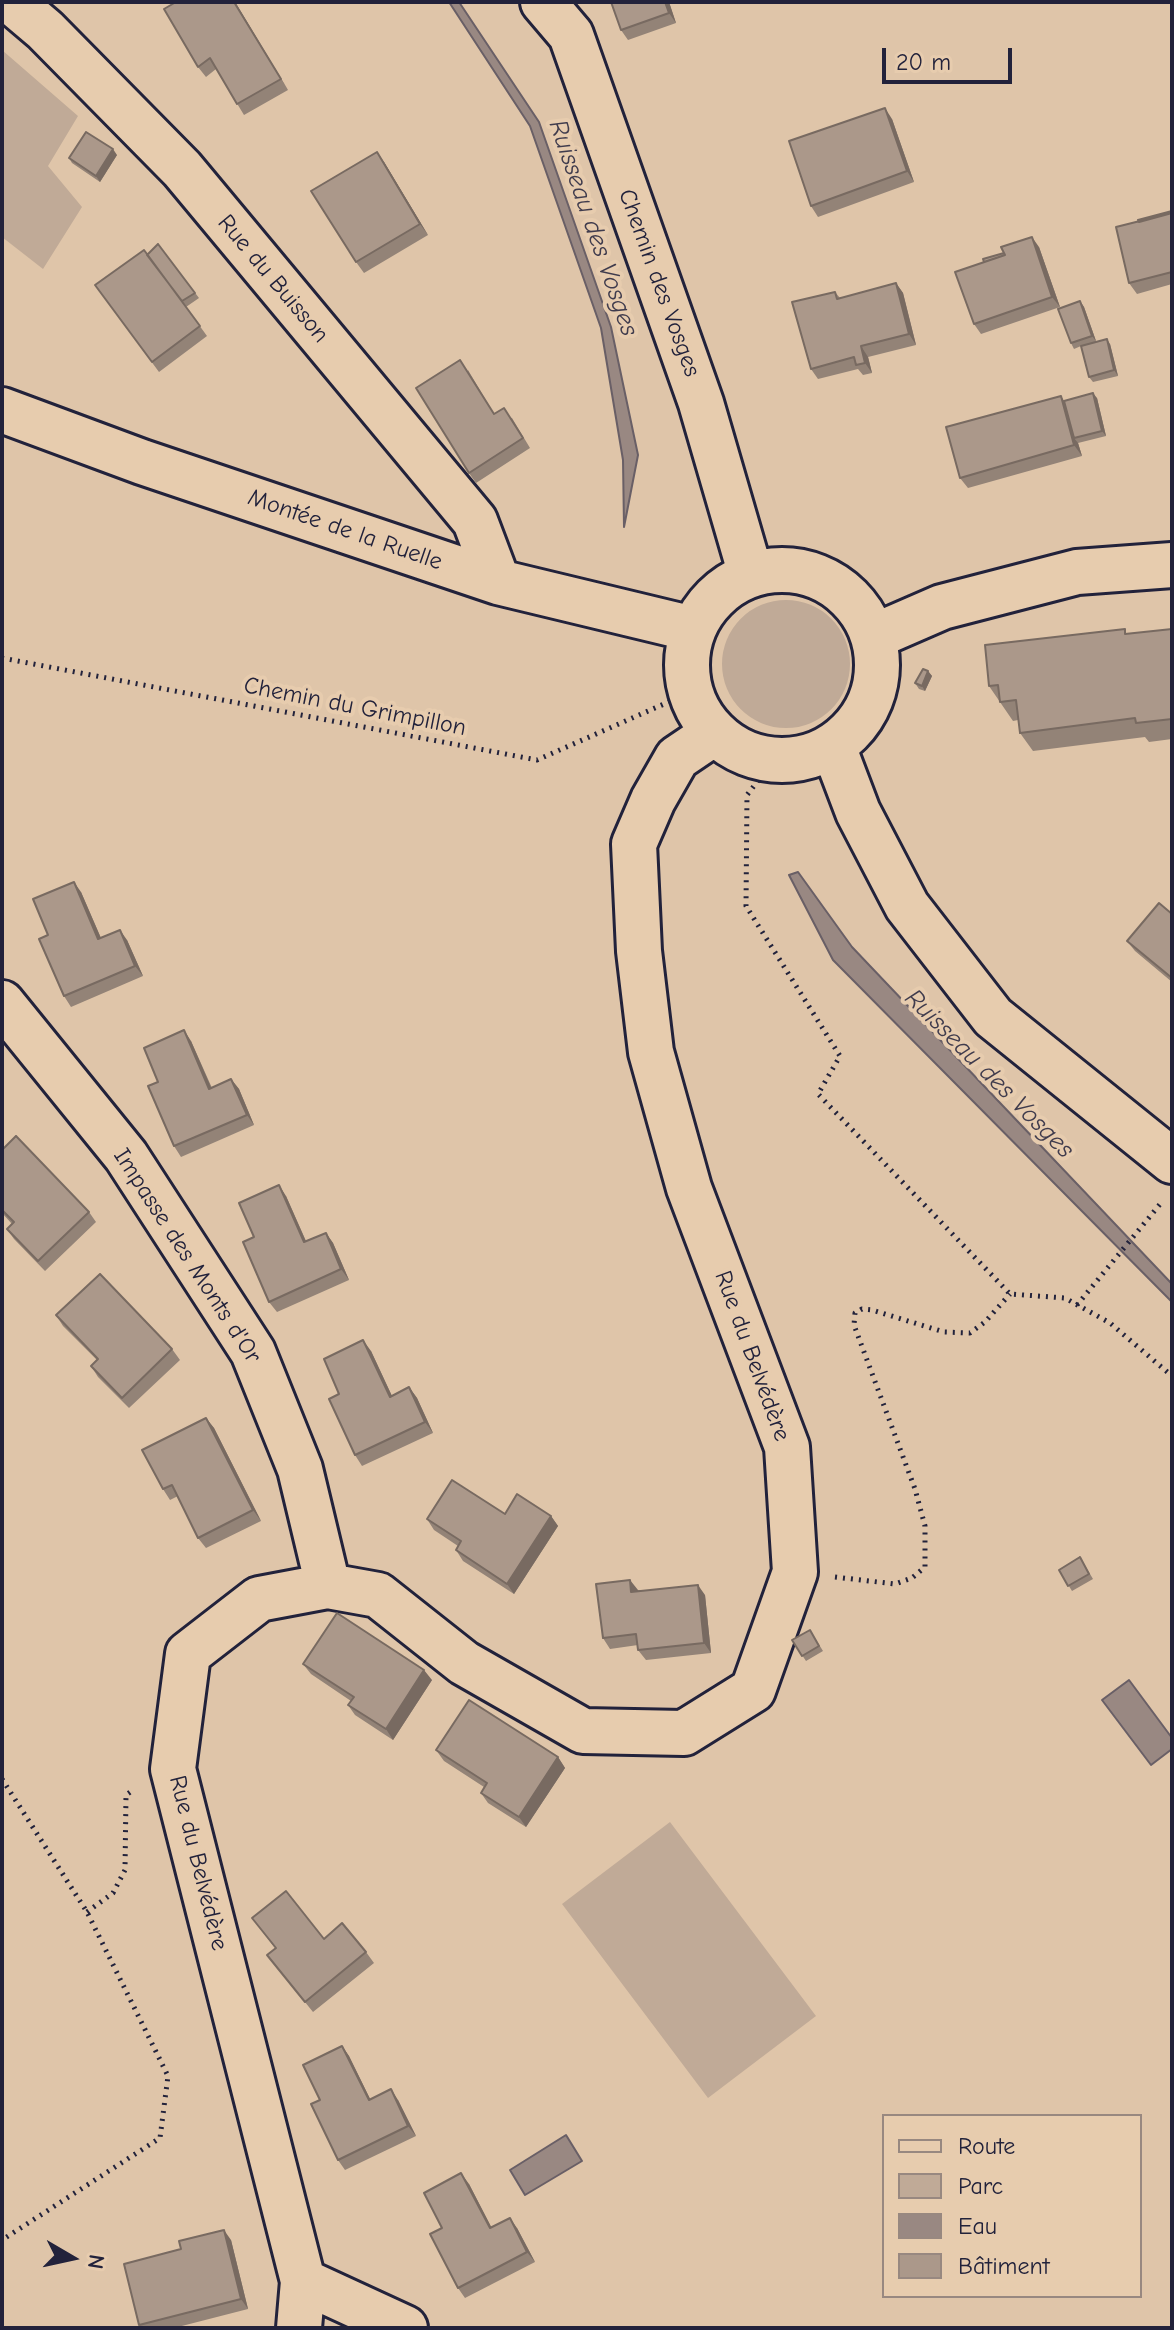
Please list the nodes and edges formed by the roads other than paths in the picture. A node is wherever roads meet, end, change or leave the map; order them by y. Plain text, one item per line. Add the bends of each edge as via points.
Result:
1 (12, 2) edge
2 (543, 2) edge
3 (2, 410) edge
4 (1172, 565) edge
5 (751, 575) junction
6 (498, 582) junction
7 (693, 629) junction
8 (873, 637) junction
9 (714, 733) junction
10 (833, 746) junction
11 (2, 1003) edge
12 (1167, 1181) edge
13 (328, 1586) junction
14 (303, 2281) junction
15 (299, 2328) edge
16 (405, 2328) edge

1 - 6 street, Rue du Buisson via 182,169 475,521
2 - 5 street, Chemin des Vosges via 571,35 701,403
3 - 6 street, Montée de la Ruelle
4 - 8 street via 1077,572 942,607
5 - 7 street via 727,587
5 - 8 street via 781,570 811,574 838,588 860,609
6 - 7 street, Montée de la Ruelle
7 - 9 street via 687,661 690,692
8 - 10 street via 878,668 872,698 857,726
9 - 10 street via 742,752 773,761 804,759
9 - 13 street, Rue du Belvédère via 677,758 634,844 651,1052 689,1188 787,1447 795,1572 753,1690 684,1733 583,1731 464,1663 378,1595
10 - 12 street via 858,812 907,906 993,1017
11 - 13 street, Impasse des Monts d'Or via 126,1156 253,1352 300,1469
13 - 14 street, Rue du Belvédère via 259,1599 188,1654 173,1769
14 - 15 street, Rue du Belvédère
14 - 16 street

